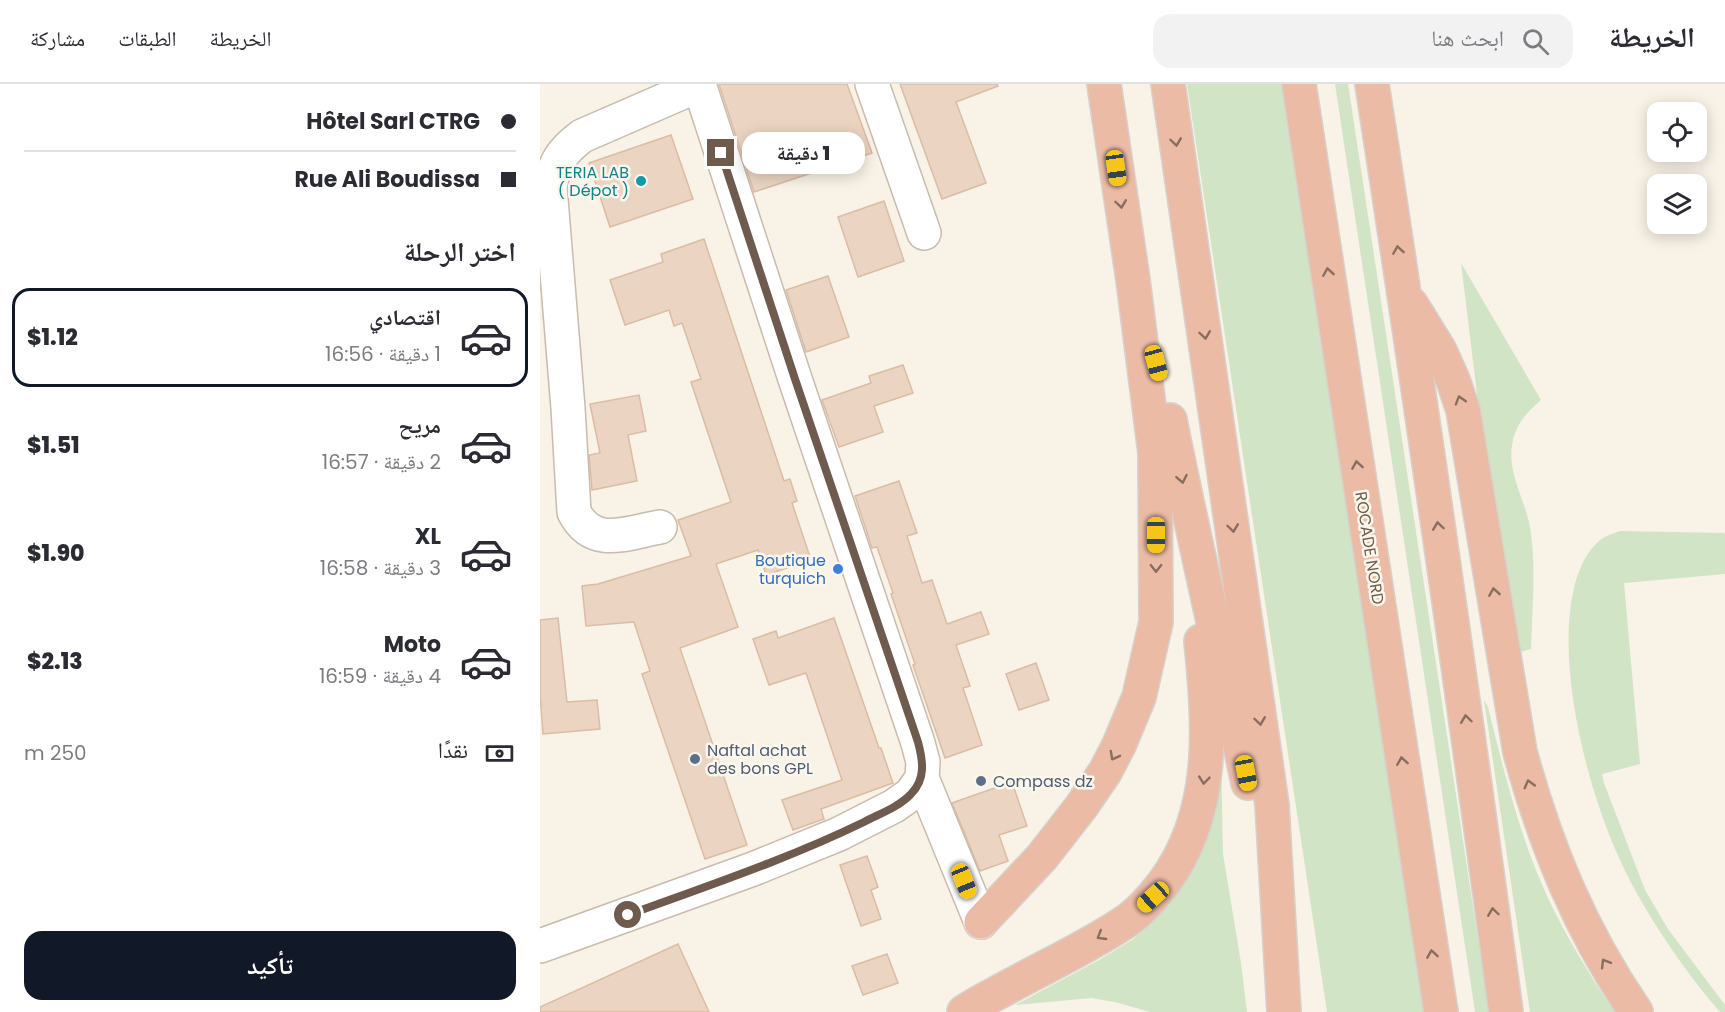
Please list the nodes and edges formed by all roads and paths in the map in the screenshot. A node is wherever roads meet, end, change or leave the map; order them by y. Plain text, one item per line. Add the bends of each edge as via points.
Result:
1 (872, 84) edge
2 (1104, 84) edge
3 (1168, 84) edge
4 (1299, 84) edge
5 (1372, 84) edge
6 (699, 85) edge
7 (924, 233) dead end
8 (1133, 280) junction
9 (1403, 282) junction
10 (660, 527) dead end
11 (1191, 527) junction
12 (922, 778) junction
13 (981, 922) joint
14 (540, 946) edge
15 (1283, 1011) edge
16 (964, 1012) edge
17 (1441, 1012) edge
18 (1506, 1012) edge
19 (1636, 1012) edge

1 - 7 street
2 -> 8 highway
3 -> 15 highway via 1272,805
17 -> 4 highway, ROCADE NORD
9 -> 5 highway
6 - 10 street via 582,136 559,158 550,187 574,512 585,529 604,536
6 - 12 street via 918,742
8 -> 11 highway via 1167,404
8 -> 13 highway via 1155,453 1156,622 1139,697 1110,763 1081,807 1042,857
18 -> 9 highway
19 -> 9 highway via 1578,914 1534,803 1520,752 1463,410 1449,370 1409,301
11 - 15 highway via 1251,795 1270,901
11 -> 16 highway via 1207,752 1202,797 1185,849 1153,897 1129,919
12 - 13 street
12 - 14 street via 911,794 894,806 839,834

